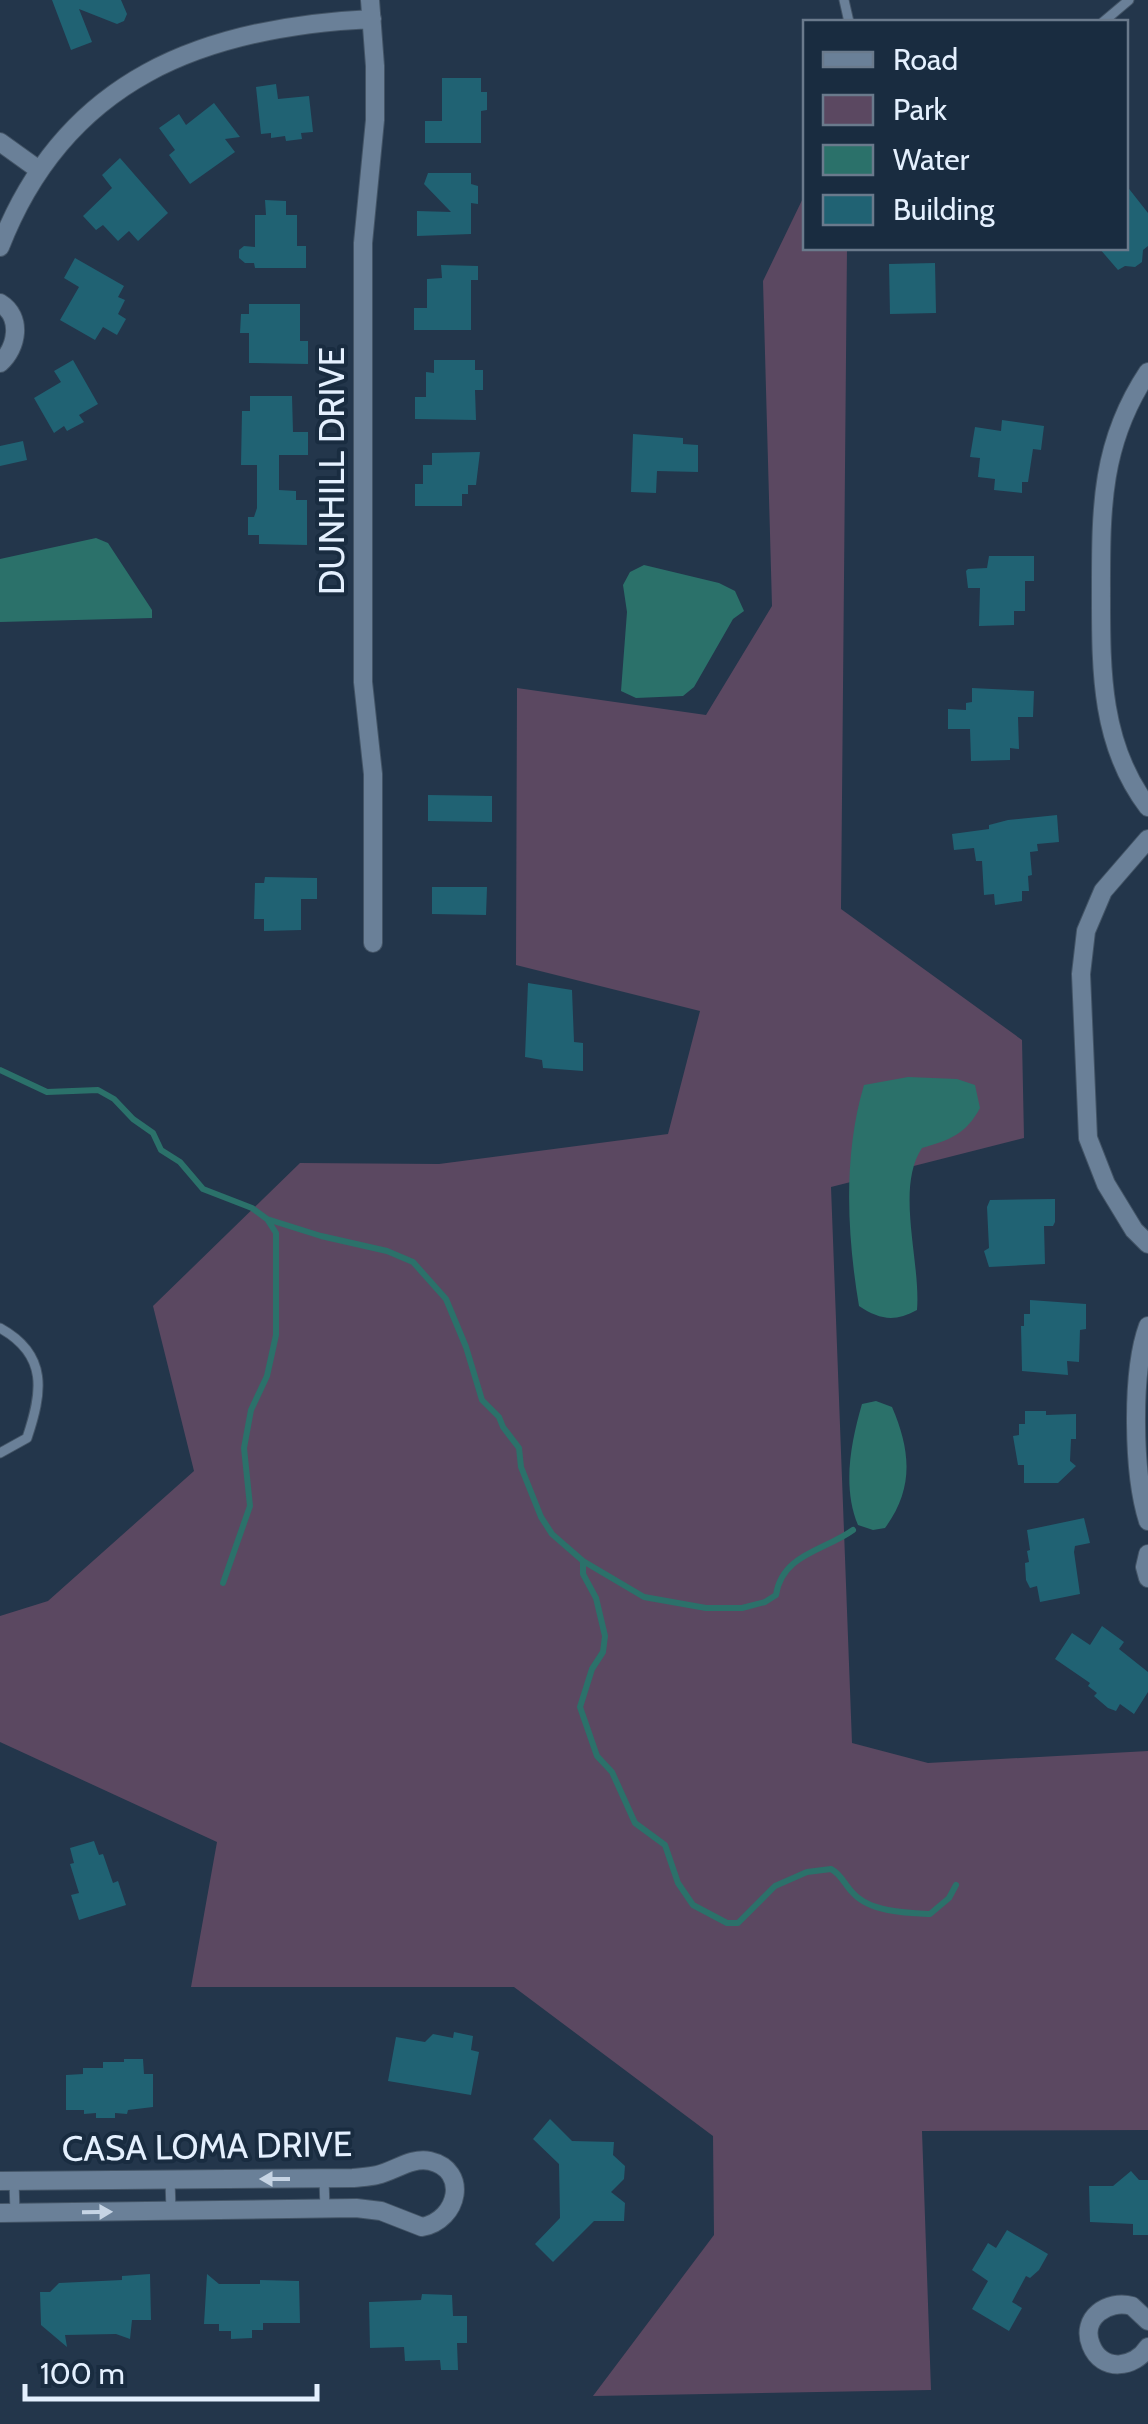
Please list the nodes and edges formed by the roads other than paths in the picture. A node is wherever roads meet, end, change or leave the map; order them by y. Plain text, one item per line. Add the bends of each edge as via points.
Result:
1 (1128, 0) edge
2 (371, 10) edge
3 (1105, 20) edge
4 (0, 142) edge
5 (39, 170) junction
6 (0, 247) edge
7 (0, 303) edge
8 (0, 363) edge
9 (1148, 372) edge
10 (1148, 807) edge
11 (1148, 839) edge
12 (373, 943) dead end
13 (1148, 1244) edge
14 (1148, 1326) edge
15 (0, 1328) edge
16 (0, 1453) edge
17 (1148, 1521) edge
18 (1148, 1554) edge
19 (1148, 1578) edge
20 (324, 2179) junction
21 (170, 2180) junction
22 (7, 2181) edge
23 (324, 2209) junction
24 (170, 2211) junction
25 (8, 2212) edge
26 (1148, 2321) edge
27 (1146, 2355) edge

1 - 3 lane
2 - 5 street via 264,29 178,58 93,109
2 - 12 street, DUNHILL DRIVE via 376,120 363,243 363,682 373,774
4 - 5 street
5 - 6 street
7 - 8 street via 15,324 12,350
9 - 10 street via 1121,421 1104,485 1100,627 1110,728
11 - 13 street via 1103,892 1086,932 1081,974 1088,1138 1106,1184
14 - 17 street via 1138,1396 1139,1476
15 - 16 lane via 28,1352 40,1378 27,1438
18 - 19 street
20 -> 21 street, CASA LOMA DRIVE
20 - 23 lane
20 - 23 street, CASA LOMA DRIVE via 379,2175 427,2160 447,2171 456,2191 443,2220 422,2227 382,2210
21 - 22 street, CASA LOMA DRIVE
21 - 24 lane
22 - 25 lane
23 - 24 street, CASA LOMA DRIVE
25 -> 24 street, CASA LOMA DRIVE
26 - 27 street via 1138,2309 1117,2303 1100,2309 1090,2326 1091,2346 1104,2361 1124,2365

